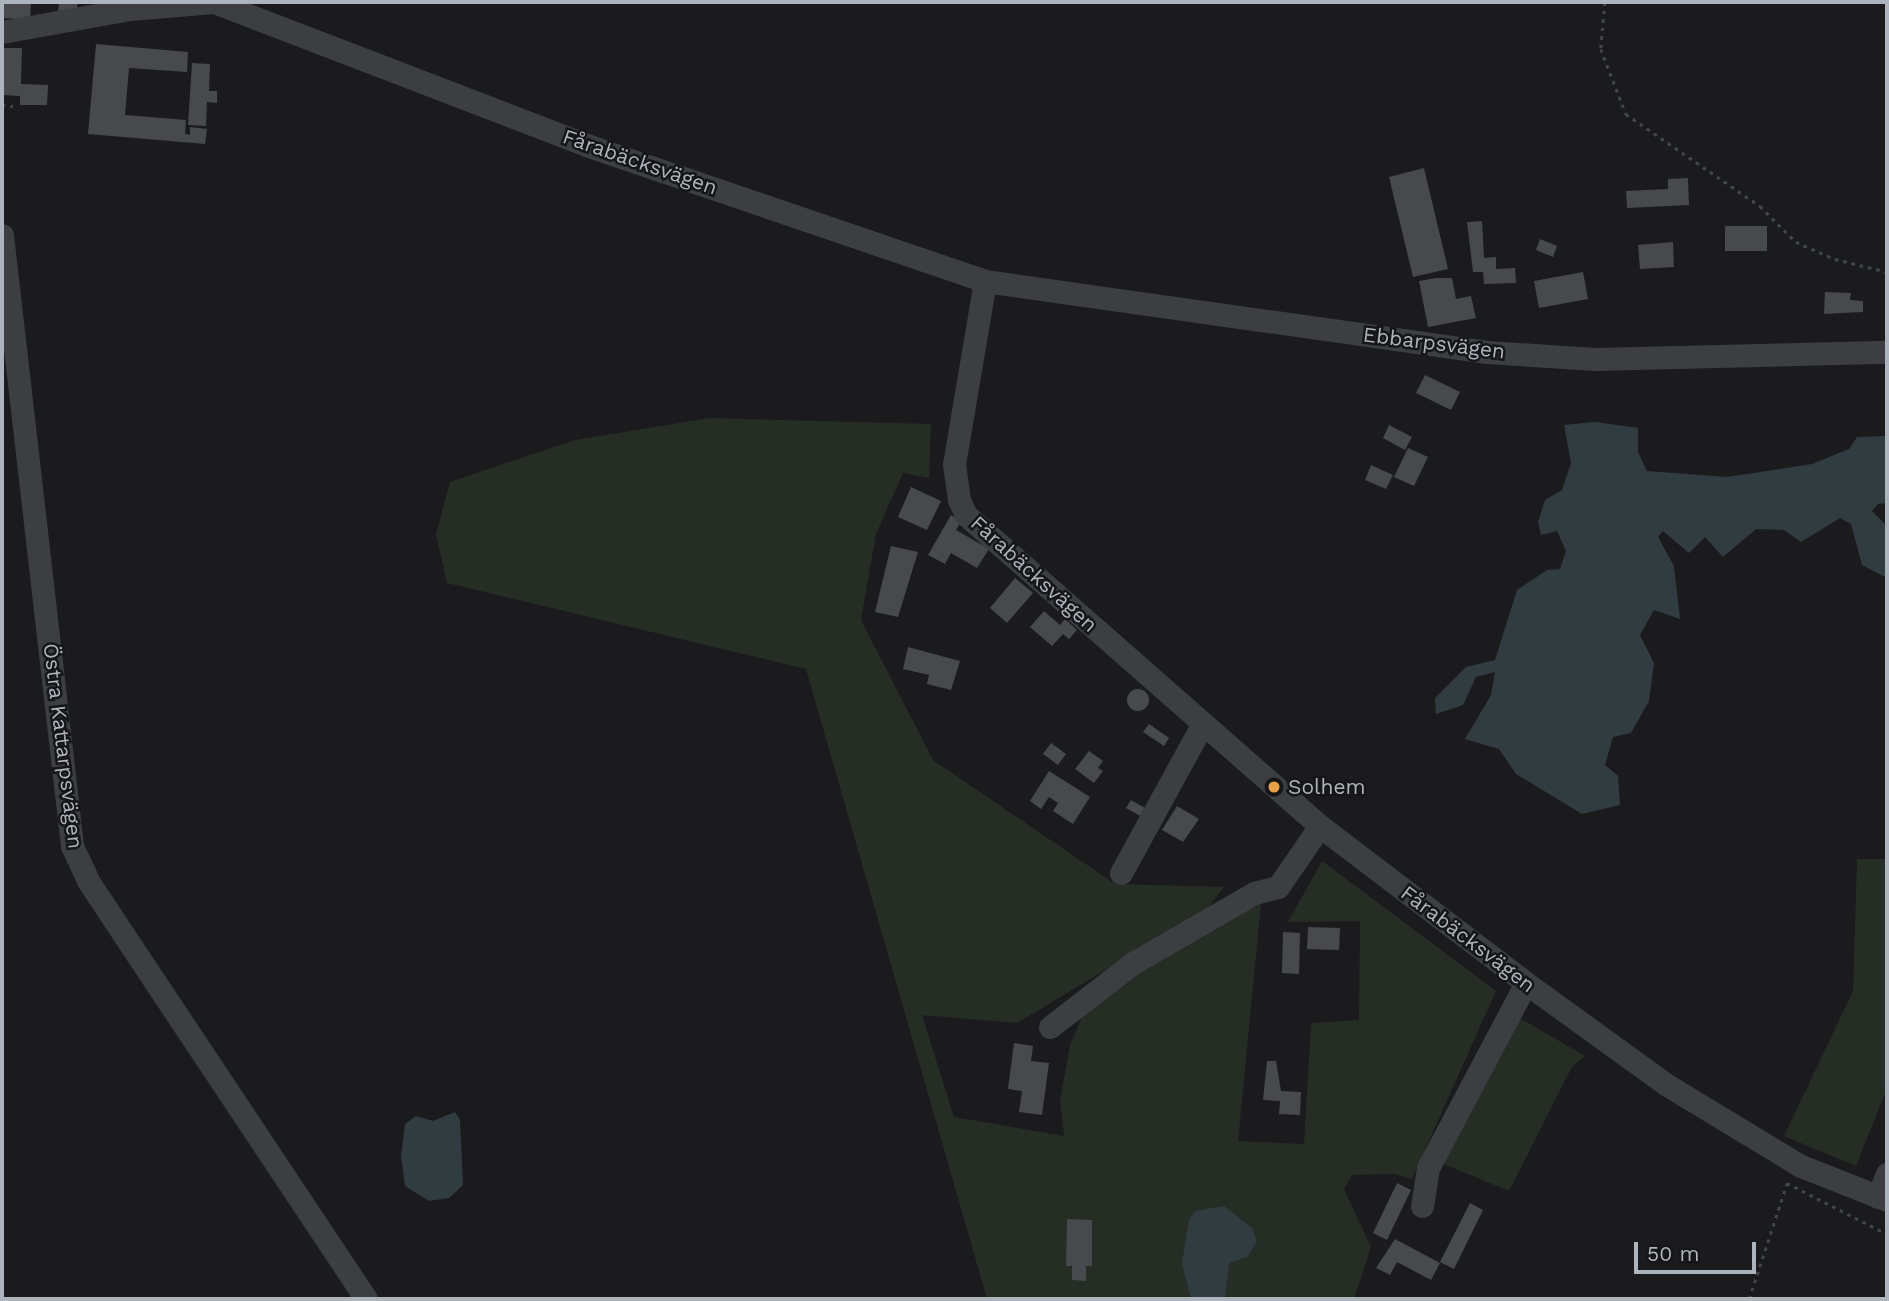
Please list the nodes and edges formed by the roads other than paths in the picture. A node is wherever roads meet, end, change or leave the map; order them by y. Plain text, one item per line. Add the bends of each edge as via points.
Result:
1 (214, 2) edge
2 (123, 6) edge
3 (2, 32) edge
4 (2, 235) edge
5 (985, 281) junction
6 (1887, 352) edge
7 (1202, 725) junction
8 (1320, 826) junction
9 (1121, 873) dead end
10 (1525, 983) junction
11 (1050, 1027) dead end
12 (1887, 1174) edge
13 (1883, 1199) edge
14 (1422, 1206) dead end
15 (366, 1299) edge

1 - 2 street, Fårabäcksvägen
1 - 5 street, Fårabäcksvägen via 586,145
2 - 3 street, Fårabäcksvägen
4 - 15 street, Östra Kattarpsvägen via 72,846 88,881
5 - 6 street, Ebbarpsvägen via 1487,352 1595,359
5 - 7 street, Fårabäcksvägen via 954,464 966,515
7 - 8 street, Fårabäcksvägen
7 - 9 street
8 - 10 street, Fårabäcksvägen
8 - 11 street via 1278,887 1254,893 1133,963
10 - 13 street, Fårabäcksvägen via 1801,1166
10 - 14 street via 1428,1168
12 - 13 street

